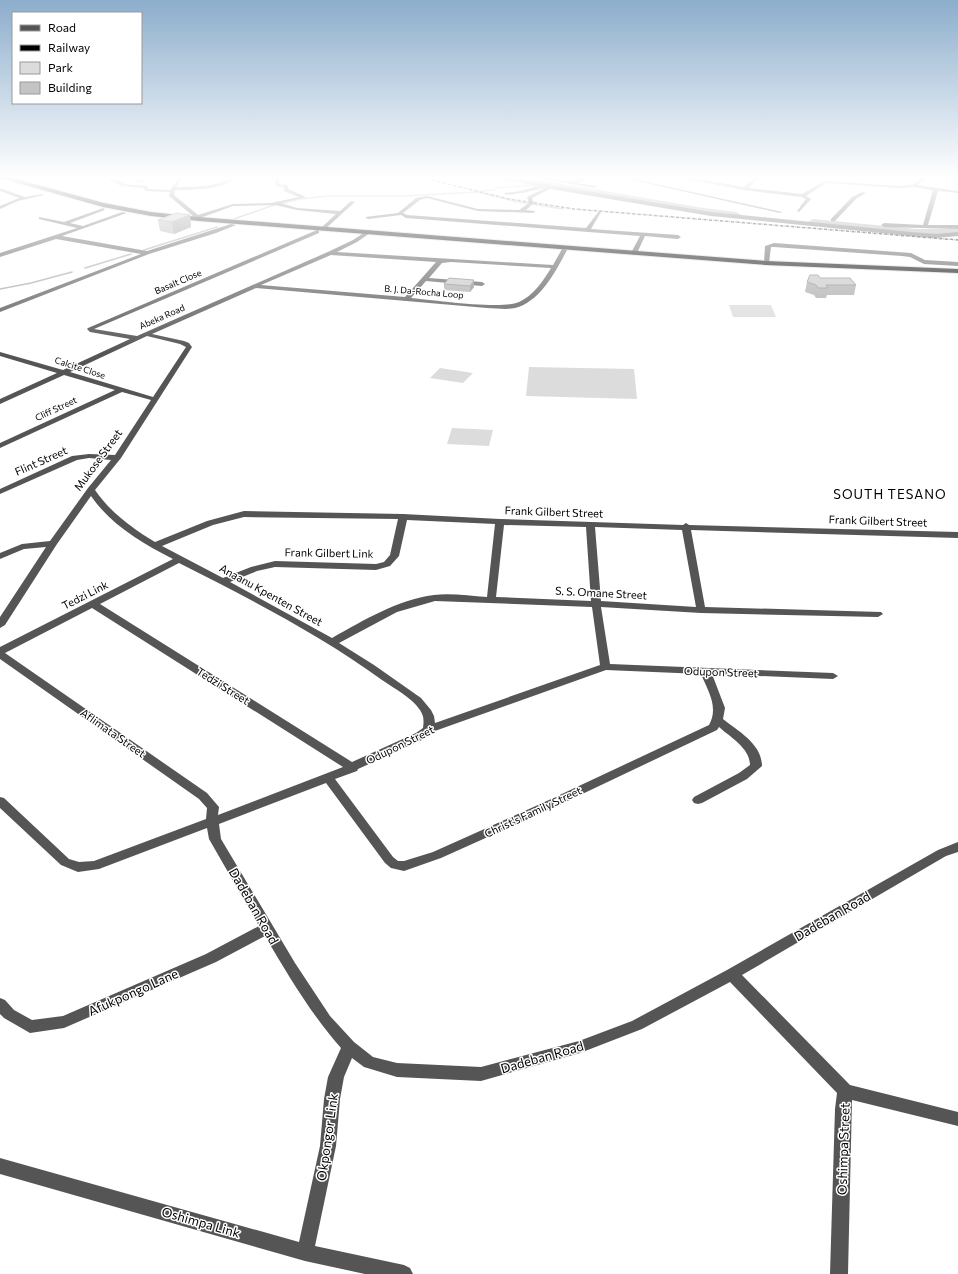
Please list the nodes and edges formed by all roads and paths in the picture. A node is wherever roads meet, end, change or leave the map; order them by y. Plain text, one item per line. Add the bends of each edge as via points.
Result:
1 (58, 235) edge
2 (202, 235) edge
3 (309, 235) edge
4 (344, 235) edge
5 (362, 235) edge
6 (368, 235) edge
7 (642, 235) edge
8 (660, 235) edge
9 (924, 235) edge
10 (937, 235) edge
11 (371, 236) junction
12 (54, 237) junction
13 (678, 237) dead end
14 (355, 241) junction
15 (564, 250) junction
16 (142, 252) junction
17 (332, 253) junction
18 (634, 253) junction
19 (0, 255) edge
20 (440, 261) junction
21 (766, 263) junction
22 (958, 264) edge
23 (555, 267) junction
24 (958, 271) edge
25 (958, 275) edge
26 (424, 279) junction
27 (482, 284) dead end
28 (256, 286) junction
29 (407, 299) junction
30 (0, 310) edge
31 (146, 334) junction
32 (137, 338) junction
33 (1, 354) dead end
34 (66, 372) junction
35 (121, 390) junction
36 (154, 399) junction
37 (1, 401) edge
38 (0, 446) edge
39 (117, 458) junction
40 (91, 490) junction
41 (0, 492) edge
42 (403, 517) junction
43 (500, 522) junction
44 (590, 524) junction
45 (686, 526) junction
46 (958, 535) edge
47 (54, 542) junction
48 (156, 546) junction
49 (0, 556) edge
50 (180, 559) junction
51 (222, 582) junction
52 (491, 600) junction
53 (93, 604) junction
54 (596, 604) junction
55 (701, 610) junction
56 (878, 614) dead end
57 (0, 625) edge
58 (333, 642) junction
59 (0, 653) edge
60 (604, 666) junction
61 (704, 671) junction
62 (833, 676) dead end
63 (718, 720) junction
64 (428, 729) junction
65 (353, 768) junction
66 (328, 778) junction
67 (698, 800) dead end
68 (0, 802) edge
69 (212, 821) junction
70 (958, 847) edge
71 (267, 928) junction
72 (732, 974) junction
73 (0, 1004) edge
74 (348, 1047) junction
75 (845, 1091) junction
76 (958, 1119) edge
77 (0, 1166) edge
78 (305, 1252) junction
79 (404, 1274) edge
80 (839, 1274) edge

1 - 12 street
2 - 16 street
3 - 32 street, Basalt Close via 90,329
4 - 14 highway
5 - 11 highway
6 - 11 highway
7 - 18 street
8 - 13 street
9 - 10 street
11 - 14 street, Abeka Road
11 - 15 highway
11 - 17 street, Abeka Road via 347,249
11 - 18 highway
12 - 16 street
12 - 19 street
14 - 17 street, Abeka Road
15 - 23 street, B. J. Da-Rocha Loop
15 - 25 highway via 781,268
16 - 30 street
17 - 20 street
17 - 28 street, Abeka Road
18 - 21 highway
20 - 23 street
20 - 26 street
21 - 22 street via 768,246 774,245 902,254 911,255 924,262
21 - 24 highway
23 - 29 street, B. J. Da-Rocha Loop via 527,301 516,306
26 - 27 street
26 - 29 street
28 - 29 street, B. J. Da-Rocha Loop
28 - 31 street, Abeka Road
31 - 32 street, Abeka Road
31 - 36 street, Mukose Street via 182,342 189,347
32 - 34 street, Abeka Road
33 - 34 street, Calcite Close
34 - 35 street, Calcite Close
34 - 37 street, Abeka Road
35 - 36 street, Calcite Close
35 - 38 street, Cliff Street
36 - 39 street, Mukose Street
39 - 40 street, Mukose Street
39 - 41 street, Flint Street via 75,458
40 - 47 street, Mukose Street
40 - 48 street, Anaanu Kpenten Street via 106,511
42 - 43 street, Frank Gilbert Street
42 - 48 street, Frank Gilbert Street via 244,514 216,520
42 - 51 street, Frank Gilbert Link via 394,556 387,564 376,567 275,564 260,566
43 - 44 street, Frank Gilbert Street
43 - 52 street
44 - 45 street, Frank Gilbert Street
44 - 54 street
45 - 46 street, Frank Gilbert Street
45 - 55 street
47 - 49 street via 22,547
47 - 57 street, Mukose Street
48 - 50 street, Anaanu Kpenten Street
50 - 51 street, Anaanu Kpenten Street
50 - 53 street, Tedzi Link
51 - 58 street, Anaanu Kpenten Street
52 - 54 street, S. S. Omane Street
52 - 58 street, S. S. Omane Street via 434,598 415,601 389,610
53 - 59 street, Tedzi Link
53 - 65 street, Tedzi Street
54 - 55 street, S. S. Omane Street
54 - 60 street
55 - 56 street, S. S. Omane Street
58 - 64 street, Anaanu Kpenten Street via 380,672 411,696 428,714
59 - 69 street, Aflimata Street via 203,796 213,807
60 - 61 street, Odupon Street
60 - 64 street, Odupon Street
61 - 62 street, Odupon Street
61 - 63 street via 720,708
63 - 66 street, Christ's Family Street via 713,726 553,803 437,855 404,866 395,866 389,860
63 - 67 street via 749,746 756,766 743,776
64 - 65 street, Odupon Street via 420,736
65 - 66 street, Odupon Street
66 - 69 street, Odupon Street
68 - 69 street, Odupon Street via 65,862 78,867 95,866
69 - 71 street, Dadeban Road via 215,839
70 - 72 street, Dadeban Road via 935,857
71 - 73 street, Afukpongo Lane via 211,958 64,1022 30,1026 9,1014
71 - 74 street, Dadeban Road via 325,1020
72 - 74 street, Dadeban Road via 630,1028 580,1047 481,1074 397,1070 369,1062
72 - 75 street, Oshimpa Street
74 - 78 street, Okpongor Link via 336,1077 328,1146
75 - 76 street
75 - 80 street, Oshimpa Street
77 - 78 street, Oshimpa Link
78 - 79 street, Oshimpa Link

